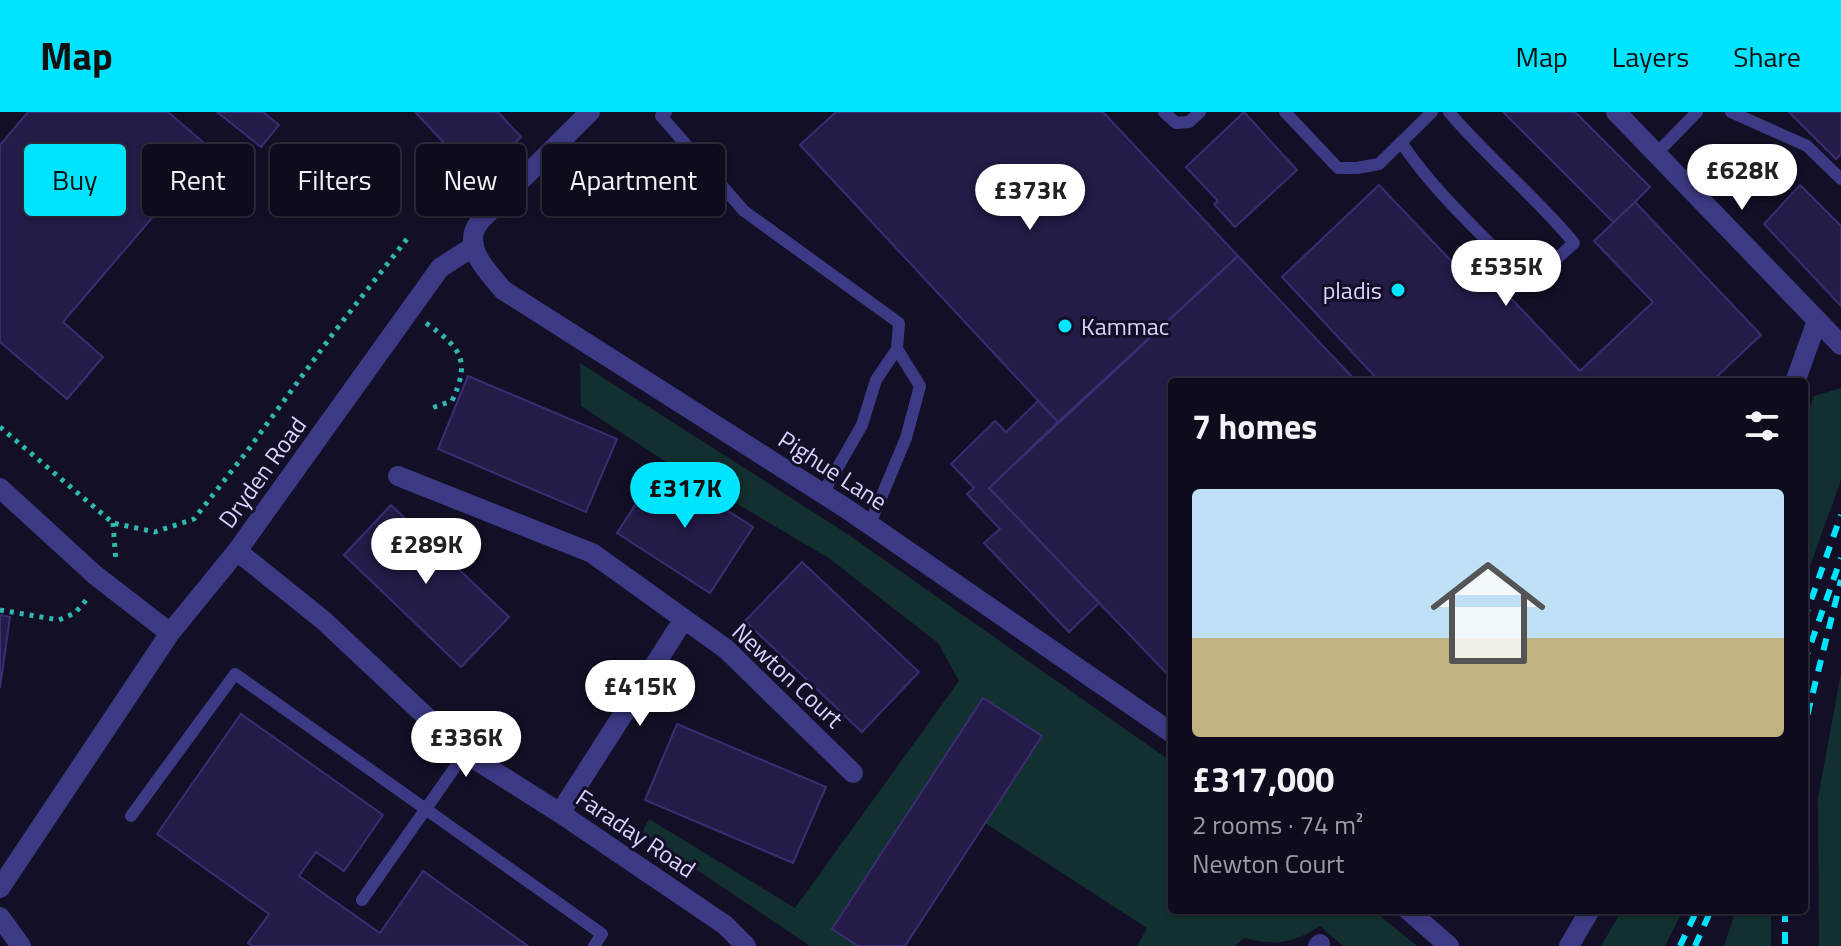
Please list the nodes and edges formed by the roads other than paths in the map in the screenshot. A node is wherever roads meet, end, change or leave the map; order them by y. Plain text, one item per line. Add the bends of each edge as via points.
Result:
1 (590, 112) edge
2 (666, 112) edge
3 (1164, 112) edge
4 (1200, 112) edge
5 (1285, 112) edge
6 (1432, 112) edge
7 (1449, 112) edge
8 (1616, 112) edge
9 (1697, 112) edge
10 (1731, 112) edge
11 (1401, 142) junction
12 (1656, 154) junction
13 (1841, 179) edge
14 (474, 246) junction
15 (1817, 321) junction
16 (1839, 343) edge
17 (897, 349) junction
18 (1796, 378) edge
19 (398, 476) dead end
20 (0, 488) edge
21 (823, 493) junction
22 (870, 524) junction
23 (237, 551) junction
24 (684, 619) junction
25 (170, 633) junction
26 (1168, 730) edge
27 (465, 753) junction
28 (853, 773) dead end
29 (426, 809) junction
30 (560, 813) junction
31 (131, 816) dead end
32 (0, 888) edge
33 (362, 900) dead end
34 (1413, 914) edge
35 (1588, 914) edge
36 (0, 917) edge
37 (21, 946) edge
38 (594, 946) edge
39 (746, 946) edge
40 (1449, 946) edge
41 (1569, 946) edge

1 - 14 street via 481,220
2 - 17 lane via 661,116 744,211 899,323
3 - 4 lane via 1176,123 1189,122
5 - 11 lane via 1338,168 1379,164
6 - 11 lane
7 - 11 lane via 1574,243 1529,284 1451,204
8 - 12 street
9 - 12 lane
10 - 13 lane via 1807,146
12 - 15 street
14 - 21 street, Pighue Lane via 503,290
14 - 23 street, Dryden Road via 440,268
15 - 16 street
15 - 18 street
17 - 21 lane via 876,380 862,425
17 - 22 lane via 920,386 906,438
19 - 24 street, Newton Court via 592,553
20 - 25 street via 95,575
21 - 22 street, Pighue Lane
22 - 26 street, Pighue Lane
23 - 25 street, Dryden Road
23 - 27 street, Faraday Road via 323,620
24 - 28 street, Newton Court via 726,649
24 - 30 street
25 - 32 street, Dryden Road
27 - 29 lane
27 - 30 street, Faraday Road
29 - 31 lane via 235,674
29 - 33 lane
29 - 38 lane via 602,934
30 - 39 street, Faraday Road via 725,925
34 - 40 street
35 - 41 street
36 - 37 street

